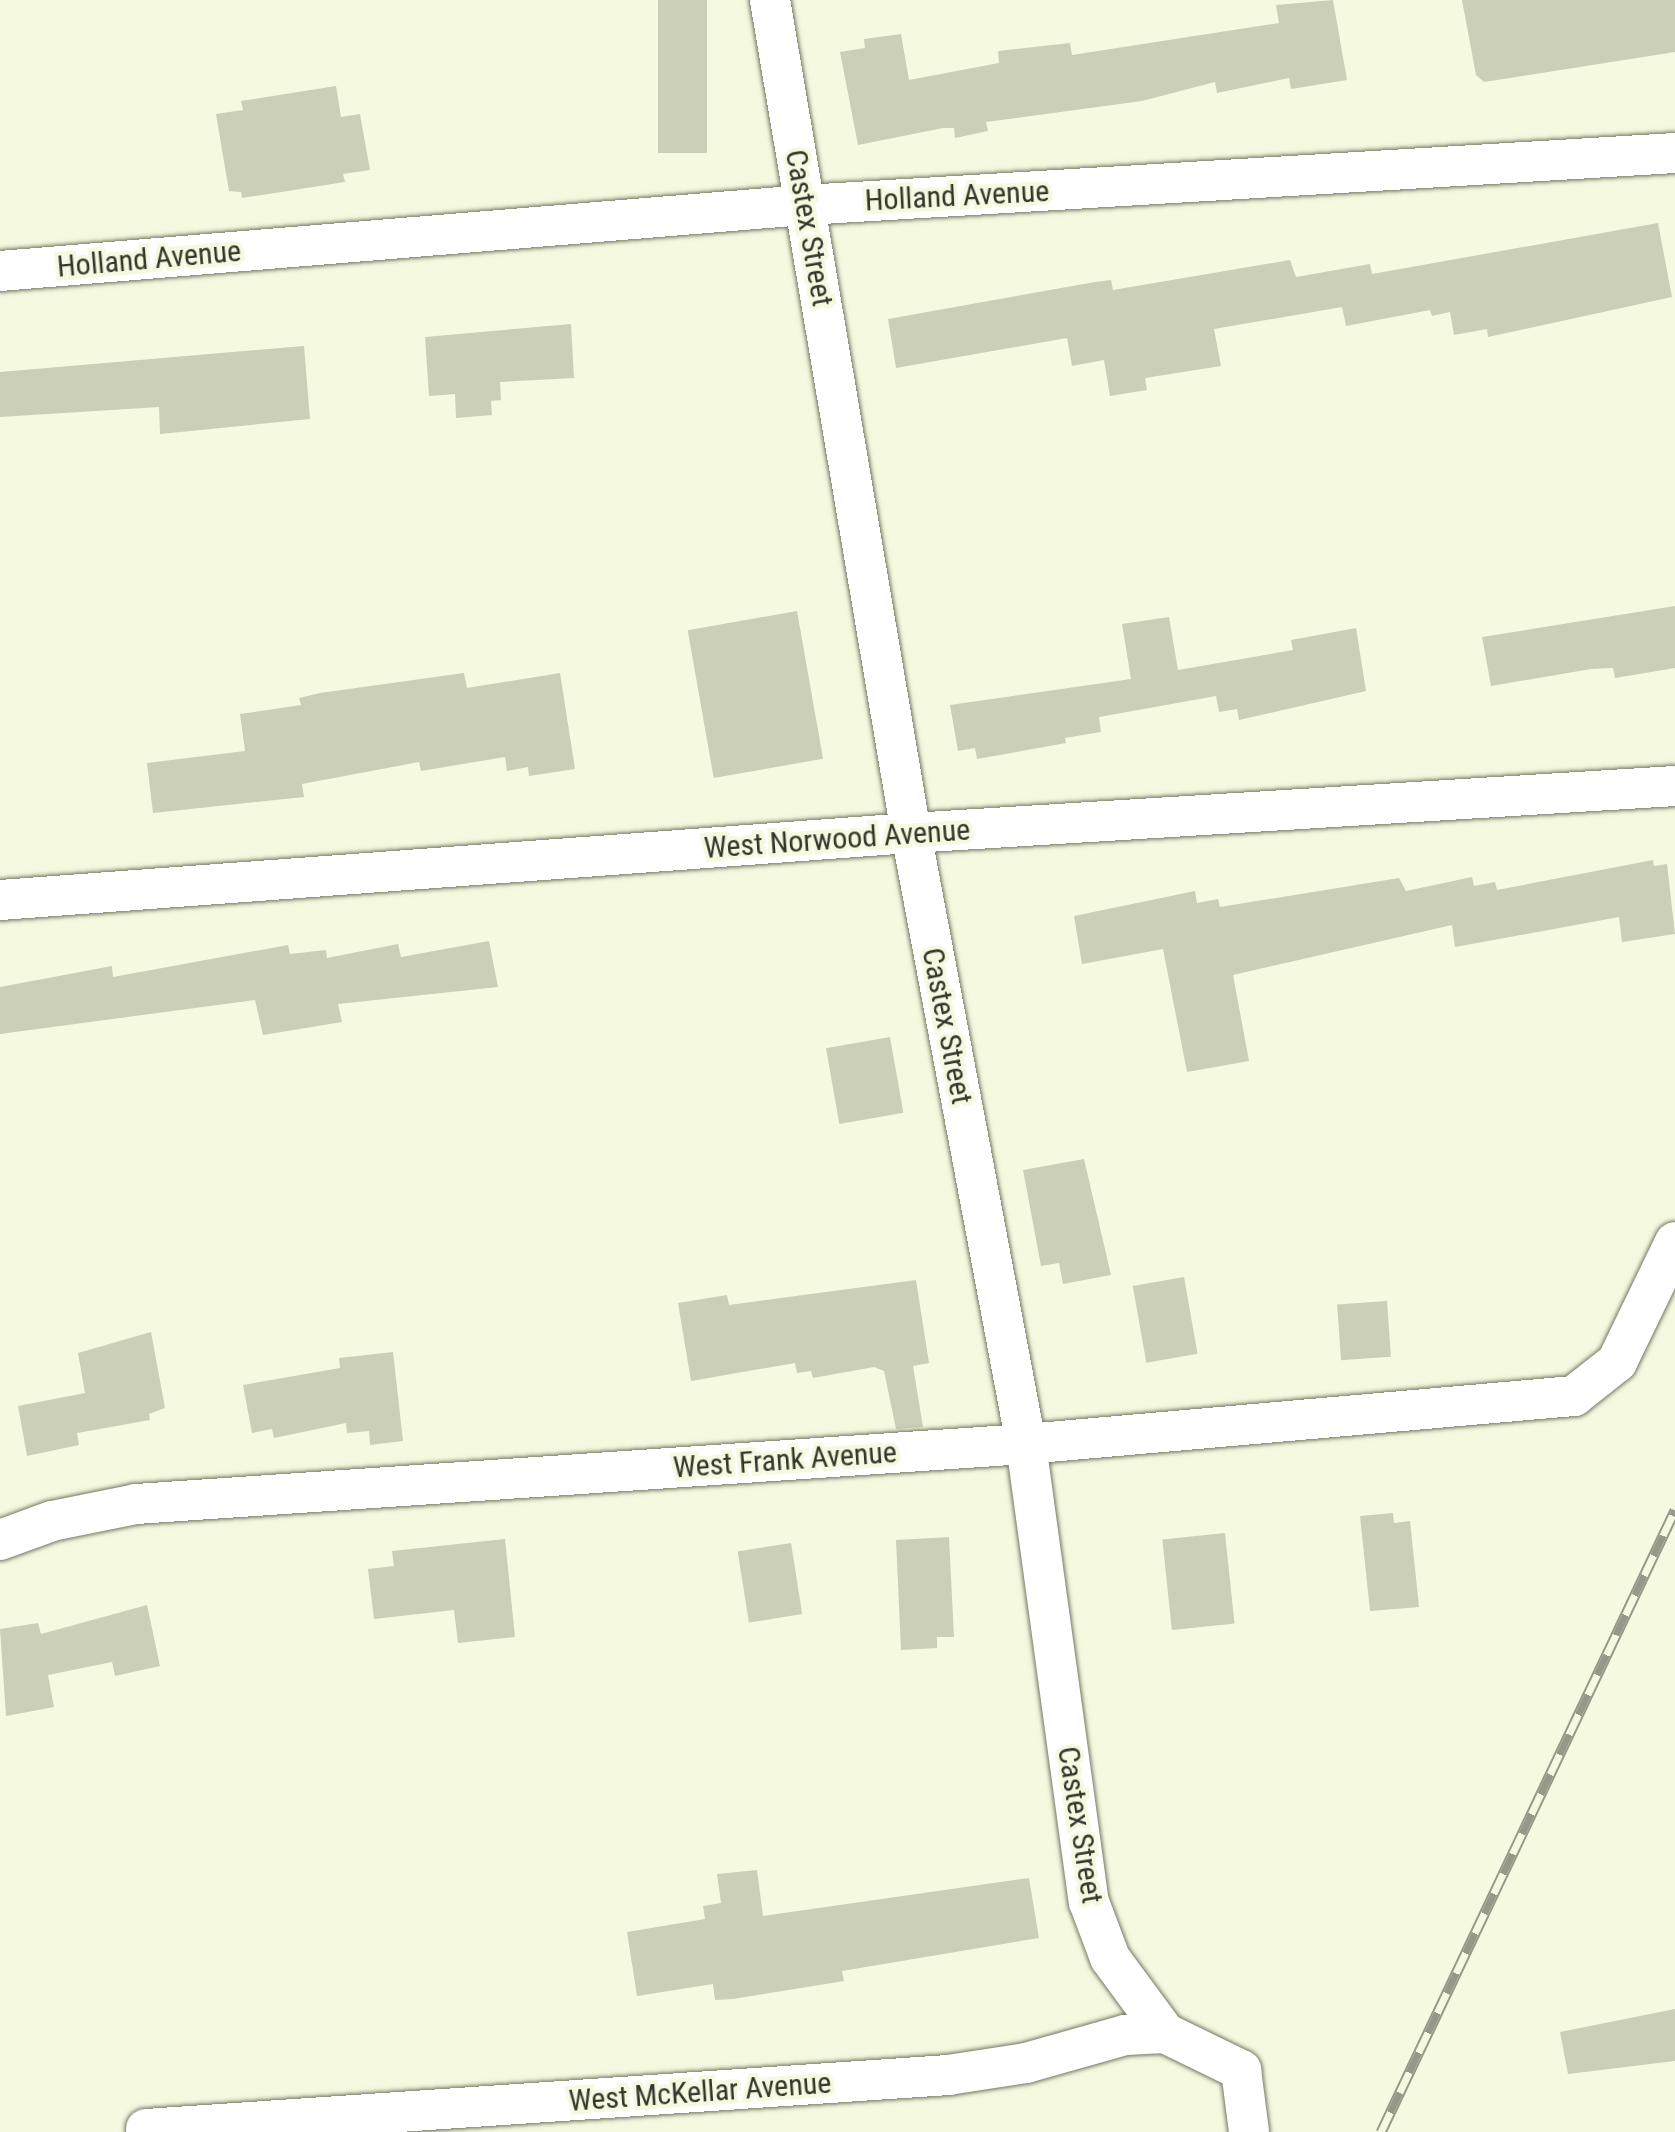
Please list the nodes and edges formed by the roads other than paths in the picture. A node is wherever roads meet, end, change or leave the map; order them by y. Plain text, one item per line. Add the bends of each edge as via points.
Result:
1 (770, 0) edge
2 (1675, 153) edge
3 (805, 205) junction
4 (0, 271) edge
5 (1675, 786) edge
6 (911, 833) junction
7 (0, 900) edge
8 (1675, 1242) edge
9 (1026, 1444) junction
10 (0, 1540) edge
11 (1166, 2033) junction
12 (146, 2130) dead end
13 (1249, 2132) edge

1 - 3 street, Castex Street
2 - 3 street, Holland Avenue
3 - 4 street, Holland Avenue
3 - 6 street, Castex Street
5 - 6 street, West Norwood Avenue
6 - 7 street, West Norwood Avenue
6 - 9 street, Castex Street
8 - 9 street, West Frank Avenue via 1617,1362 1574,1396
9 - 10 street, West Frank Avenue via 136,1504 52,1521
9 - 11 street, Castex Street via 1089,1902 1110,1958
11 - 12 street, West McKellar Avenue via 1125,2035 1026,2063 948,2075
11 - 13 street via 1241,2070

